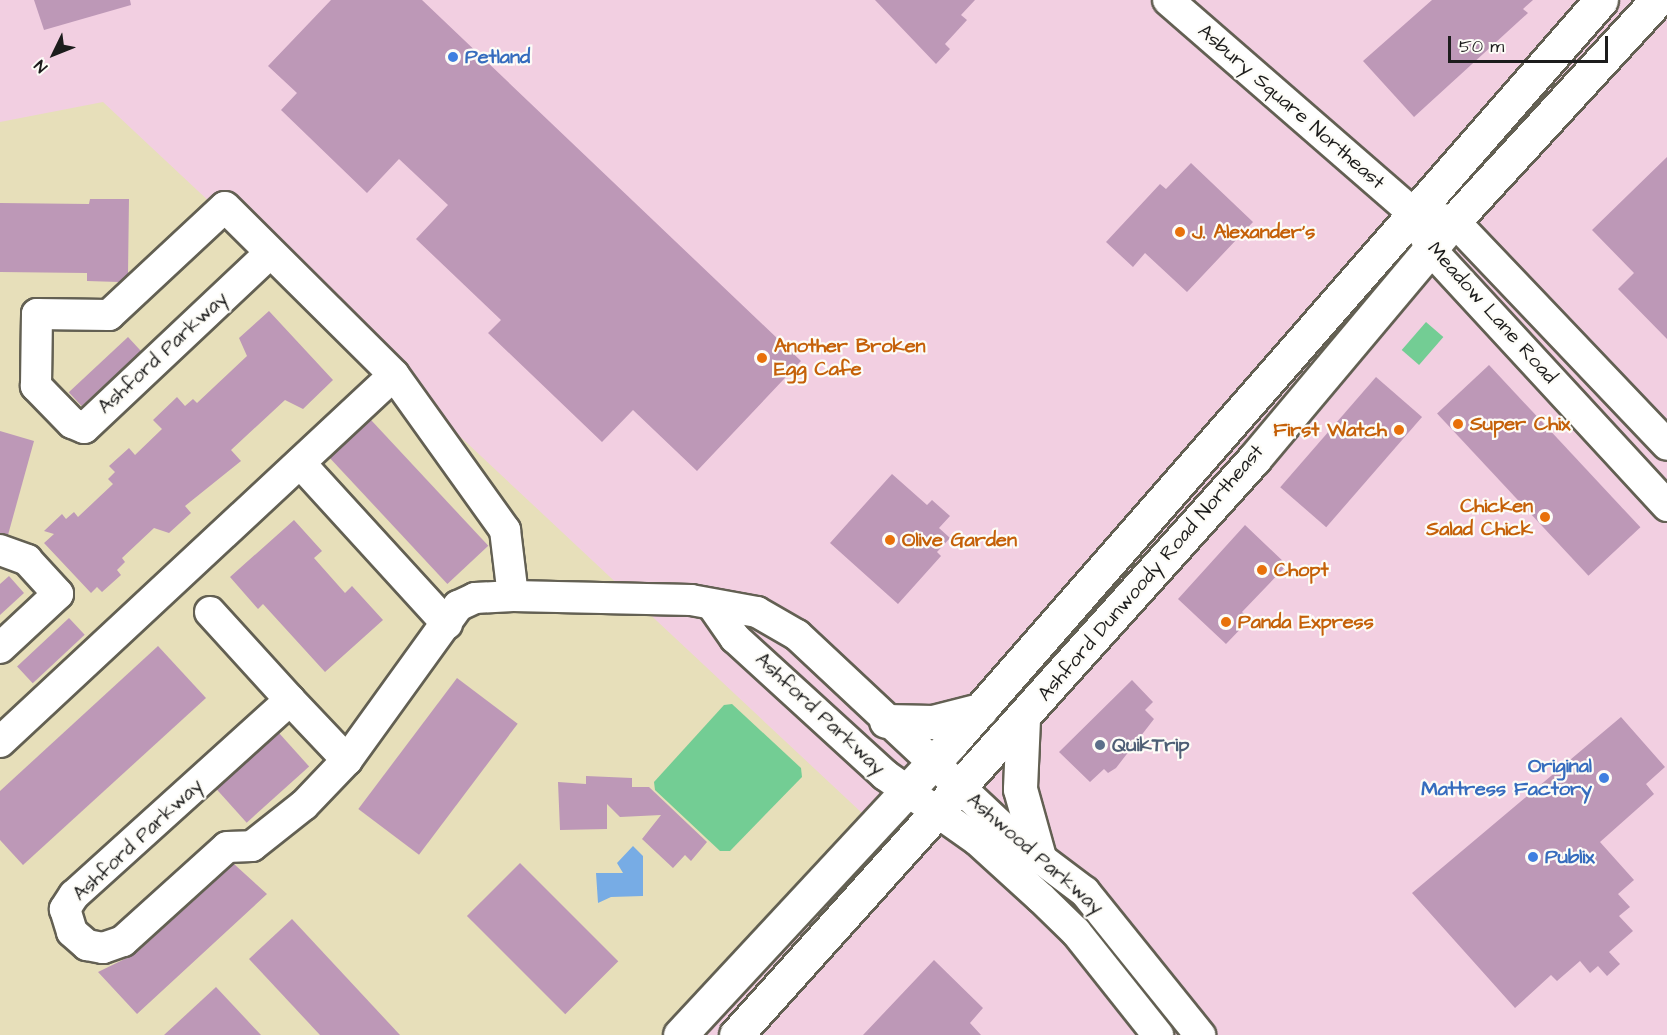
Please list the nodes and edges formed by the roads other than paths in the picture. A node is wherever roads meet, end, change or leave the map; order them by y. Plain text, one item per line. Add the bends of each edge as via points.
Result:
1 (1168, 0) edge
2 (1601, 0) edge
3 (1657, 0) edge
4 (1414, 214) junction
5 (1454, 221) junction
6 (1431, 251) junction
7 (270, 253) junction
8 (394, 375) junction
9 (1667, 445) edge
10 (300, 463) junction
11 (1667, 506) edge
12 (0, 550) edge
13 (513, 596) junction
14 (714, 608) junction
15 (210, 612) dead end
16 (447, 624) junction
17 (0, 648) edge
18 (291, 700) junction
19 (980, 710) junction
20 (1023, 719) junction
21 (886, 721) junction
22 (0, 742) edge
23 (347, 760) junction
24 (932, 763) junction
25 (959, 788) junction
26 (907, 790) junction
27 (936, 811) junction
28 (1040, 857) junction
29 (680, 1035) edge
30 (736, 1035) edge
31 (1158, 1035) edge
32 (1200, 1035) edge

1 - 4 street, Asbury Square Northeast
2 - 4 main road, Ashford Dunwoody Road Northeast
3 - 5 main road, Ashford Dunwoody Road Northeast
4 - 5 street, Meadow Lane Road
4 - 6 street, Meadow Lane Road
4 - 19 main road, Ashford Dunwoody Road Northeast
5 - 6 main road, Ashford Dunwoody Road Northeast
5 - 9 street, Meadow Lane Road
6 - 11 street, Meadow Lane Road
6 - 20 main road, Ashford Dunwoody Road Northeast
7 - 7 street, Ashford Parkway via 84,428 72,423 36,386 37,314 109,315 225,207
7 - 8 street, Ashford Parkway
8 - 10 street
8 - 13 street, Ashford Parkway via 505,530
10 - 16 street
10 - 22 street
12 - 17 street via 27,560 58,594
13 - 14 street, Ashford Parkway via 691,600
13 - 16 street, Ashford Parkway via 466,602
14 - 21 street, Ashford Parkway via 740,608 777,620
14 - 26 street, Ashford Parkway via 735,638
15 - 18 street
16 - 23 street, Ashford Parkway
18 - 23 street
18 - 23 street, Ashford Parkway via 74,895 66,909 72,932 87,945 103,948 123,941 227,847 252,846
19 - 21 main road via 933,722
19 - 24 main road, Ashford Dunwoody Road Northeast
20 - 25 main road, Ashford Dunwoody Road Northeast
20 - 28 main road via 1020,789
21 - 24 street, Ashford Parkway
24 - 25 street, Ashwood Parkway
24 - 26 main road, Ashford Dunwoody Road Northeast
25 - 27 main road, Ashford Dunwoody Road Northeast
25 - 28 street, Ashwood Parkway
26 - 27 street, Ashford Parkway
26 - 29 main road, Ashford Dunwoody Road Northeast
27 - 30 main road, Ashford Dunwoody Road Northeast
27 - 31 street, Ashwood Parkway via 977,840 1076,932
28 - 32 street, Ashwood Parkway via 1085,892 1118,927

